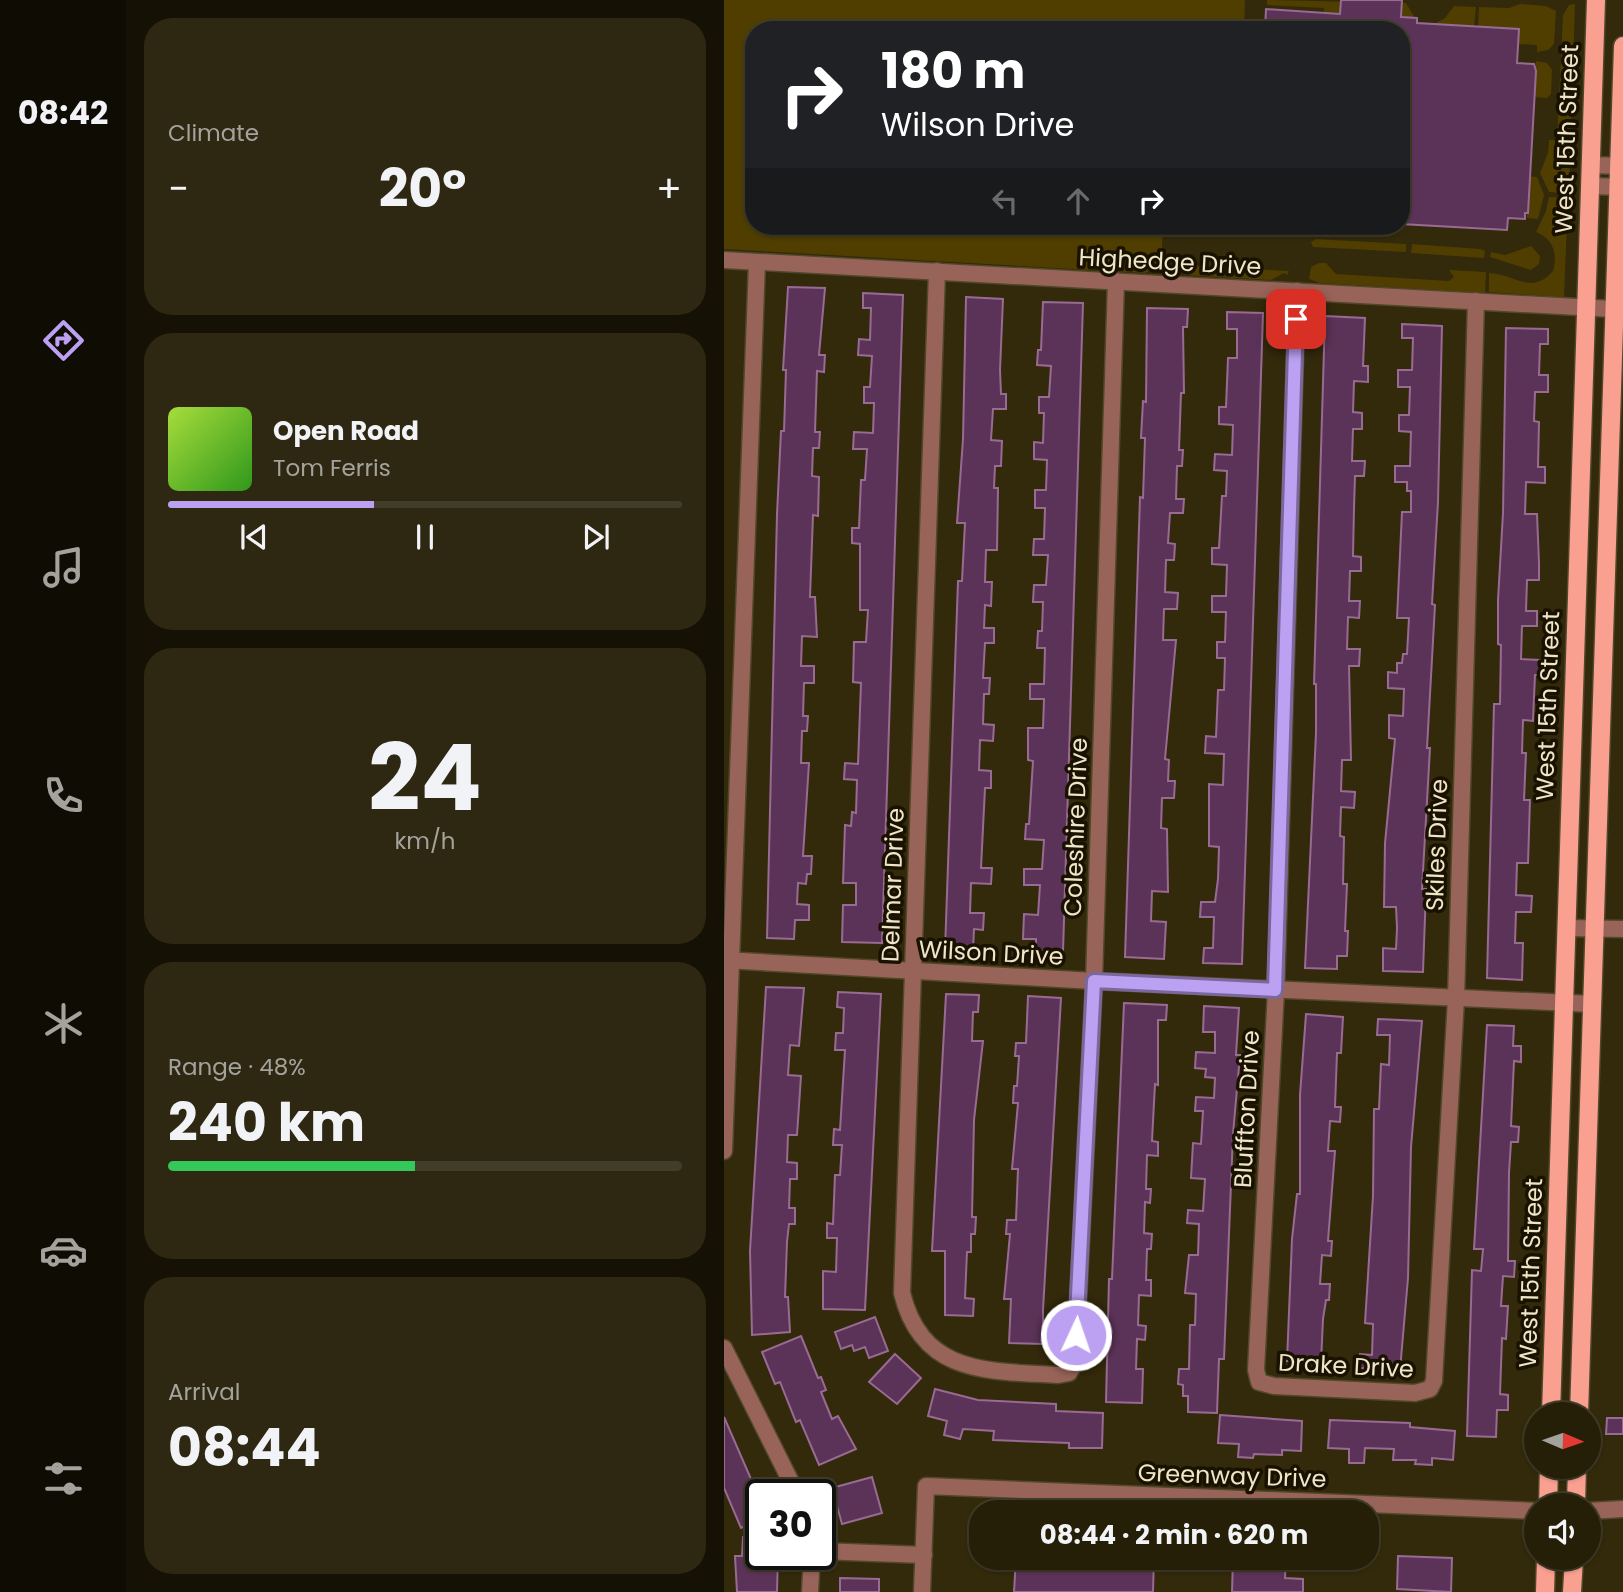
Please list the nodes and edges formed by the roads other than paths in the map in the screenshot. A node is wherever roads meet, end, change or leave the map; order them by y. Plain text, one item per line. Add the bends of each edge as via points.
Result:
1 (1596, 0) edge
2 (1622, 46) edge
3 (1590, 165) junction
4 (1620, 166) edge
5 (1590, 186) junction
6 (1620, 187) edge
7 (724, 260) edge
8 (757, 262) junction
9 (937, 271) junction
10 (1115, 281) junction
11 (1297, 291) junction
12 (1476, 301) junction
13 (1585, 307) junction
14 (1614, 309) junction
15 (1566, 928) junction
16 (1595, 928) junction
17 (1622, 929) edge
18 (728, 960) edge
19 (913, 972) junction
20 (1094, 981) junction
21 (1275, 990) junction
22 (1456, 999) junction
23 (1564, 1003) junction
24 (1592, 1004) junction
25 (724, 1151) edge
26 (724, 1348) edge
27 (1069, 1373) joint
28 (1259, 1382) joint
29 (1430, 1389) joint
30 (1551, 1402) edge
31 (1579, 1402) edge
32 (790, 1479) edge
33 (1622, 1509) edge
34 (1601, 1510) edge
35 (1524, 1511) edge
36 (836, 1552) edge
37 (924, 1555) junction
38 (811, 1570) edge
39 (1546, 1570) edge
40 (1573, 1570) edge
41 (810, 1592) edge
42 (922, 1592) edge
43 (1545, 1592) edge
44 (1572, 1592) edge

1 - 3 main road, West 15th Street
2 - 4 main road
3 - 4 street
3 - 5 main road, West 15th Street
4 - 6 main road
5 - 6 street
5 - 13 main road, West 15th Street
6 - 14 main road
7 - 8 street, Highedge Drive
8 - 9 street, Highedge Drive
8 - 18 street
9 - 10 street, Highedge Drive
9 - 19 street, Delmar Drive
10 - 11 street, Highedge Drive
10 - 20 street, Coleshire Drive
11 - 12 street, Highedge Drive
11 - 21 street, Bluffton Drive
12 - 13 street, Highedge Drive
12 - 22 street, Skiles Drive
13 - 14 street, Highedge Drive
13 - 15 main road, West 15th Street
14 - 16 main road
15 - 16 street
15 - 23 main road, West 15th Street
16 - 17 street
16 - 24 main road
18 - 19 street, Wilson Drive
18 - 25 street
19 - 20 street, Wilson Drive
19 - 27 street, Delmar Drive via 900,1277 906,1308 928,1343 968,1367
20 - 21 street, Wilson Drive
20 - 27 street, Coleshire Drive via 1075,1362
21 - 22 street, Wilson Drive
21 - 28 street, Bluffton Drive via 1255,1370
22 - 23 street, Wilson Drive
22 - 29 street, Skiles Drive via 1436,1372
23 - 24 street, Wilson Drive
23 - 30 main road, West 15th Street
24 - 31 main road
26 - 32 street
28 - 29 street, Drake Drive via 1415,1394
33 - 34 street
35 - 37 street, Greenway Drive via 926,1486
36 - 37 street
37 - 42 street
38 - 41 street
39 - 43 main road
40 - 44 main road

